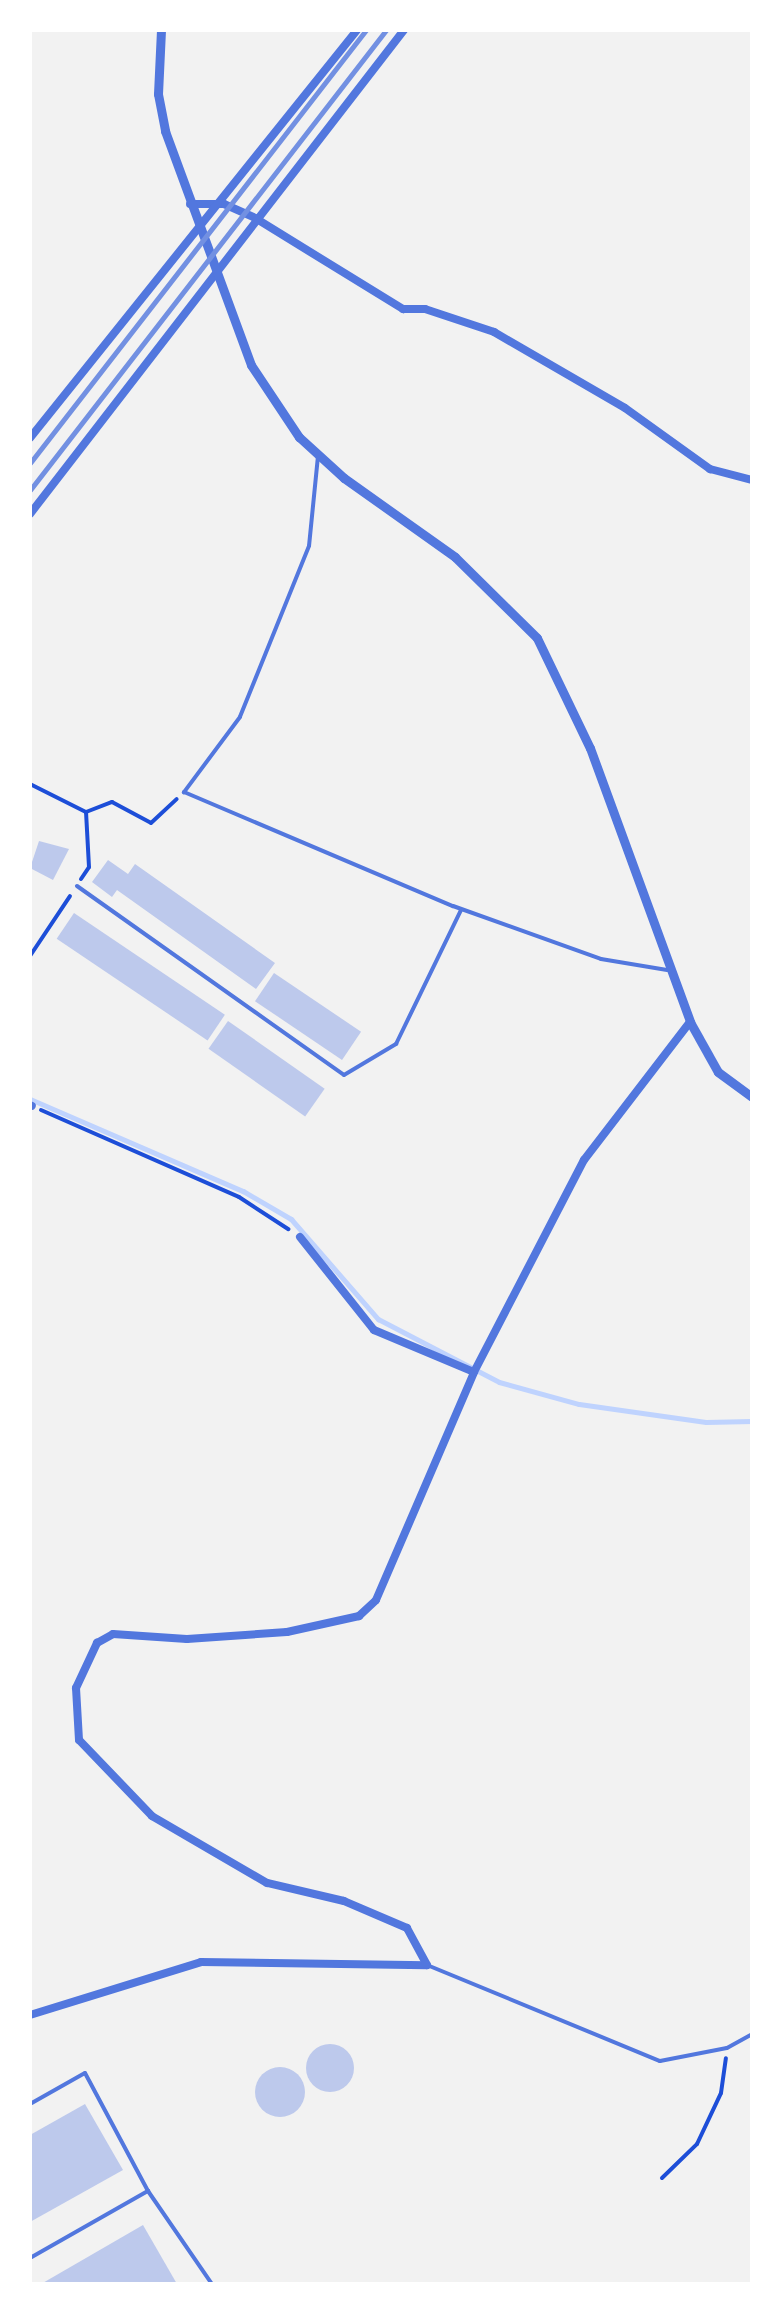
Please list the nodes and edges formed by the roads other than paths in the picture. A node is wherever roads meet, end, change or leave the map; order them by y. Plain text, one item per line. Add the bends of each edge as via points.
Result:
1 (161, 30) edge
2 (356, 30) edge
3 (404, 30) edge
4 (190, 204) junction
5 (224, 204) junction
6 (254, 218) junction
7 (198, 224) junction
8 (216, 265) junction
9 (30, 438) edge
10 (318, 455) junction
11 (752, 480) edge
12 (30, 514) edge
13 (77, 886) dead end
14 (461, 909) junction
15 (672, 971) junction
16 (690, 1022) junction
17 (752, 1098) edge
18 (300, 1237) road end
19 (474, 1372) junction
20 (427, 1965) junction
21 (30, 2014) edge
22 (752, 2034) edge
23 (30, 2104) edge
24 (148, 2190) junction
25 (30, 2258) edge
26 (212, 2284) edge

1 - 4 street via 158,94
2 - 5 street
3 - 6 street
4 - 5 street
4 - 7 street
5 - 6 street
5 - 7 street
6 - 8 street
6 - 11 street via 403,309 425,309 494,332 543,356 710,469
7 - 8 street
7 - 9 street
8 - 10 street via 252,364 276,406
8 - 12 street
10 - 14 lane via 309,546 240,718 184,792
10 - 15 street via 455,557 537,638 590,748
13 - 14 lane via 344,1075 396,1044
14 - 15 lane via 601,959
15 - 16 street
16 - 17 street via 718,1072
16 - 19 street via 584,1160
18 - 19 street via 374,1330
19 - 20 street via 389,1580 360,1616 240,1636 113,1634 85,1663 73,1708 80,1740 152,1816 267,1884 344,1901 407,1928
20 - 21 street via 201,1962
20 - 22 lane via 660,2061 727,2048
23 - 24 lane via 85,2073
24 - 25 lane
24 - 26 lane

